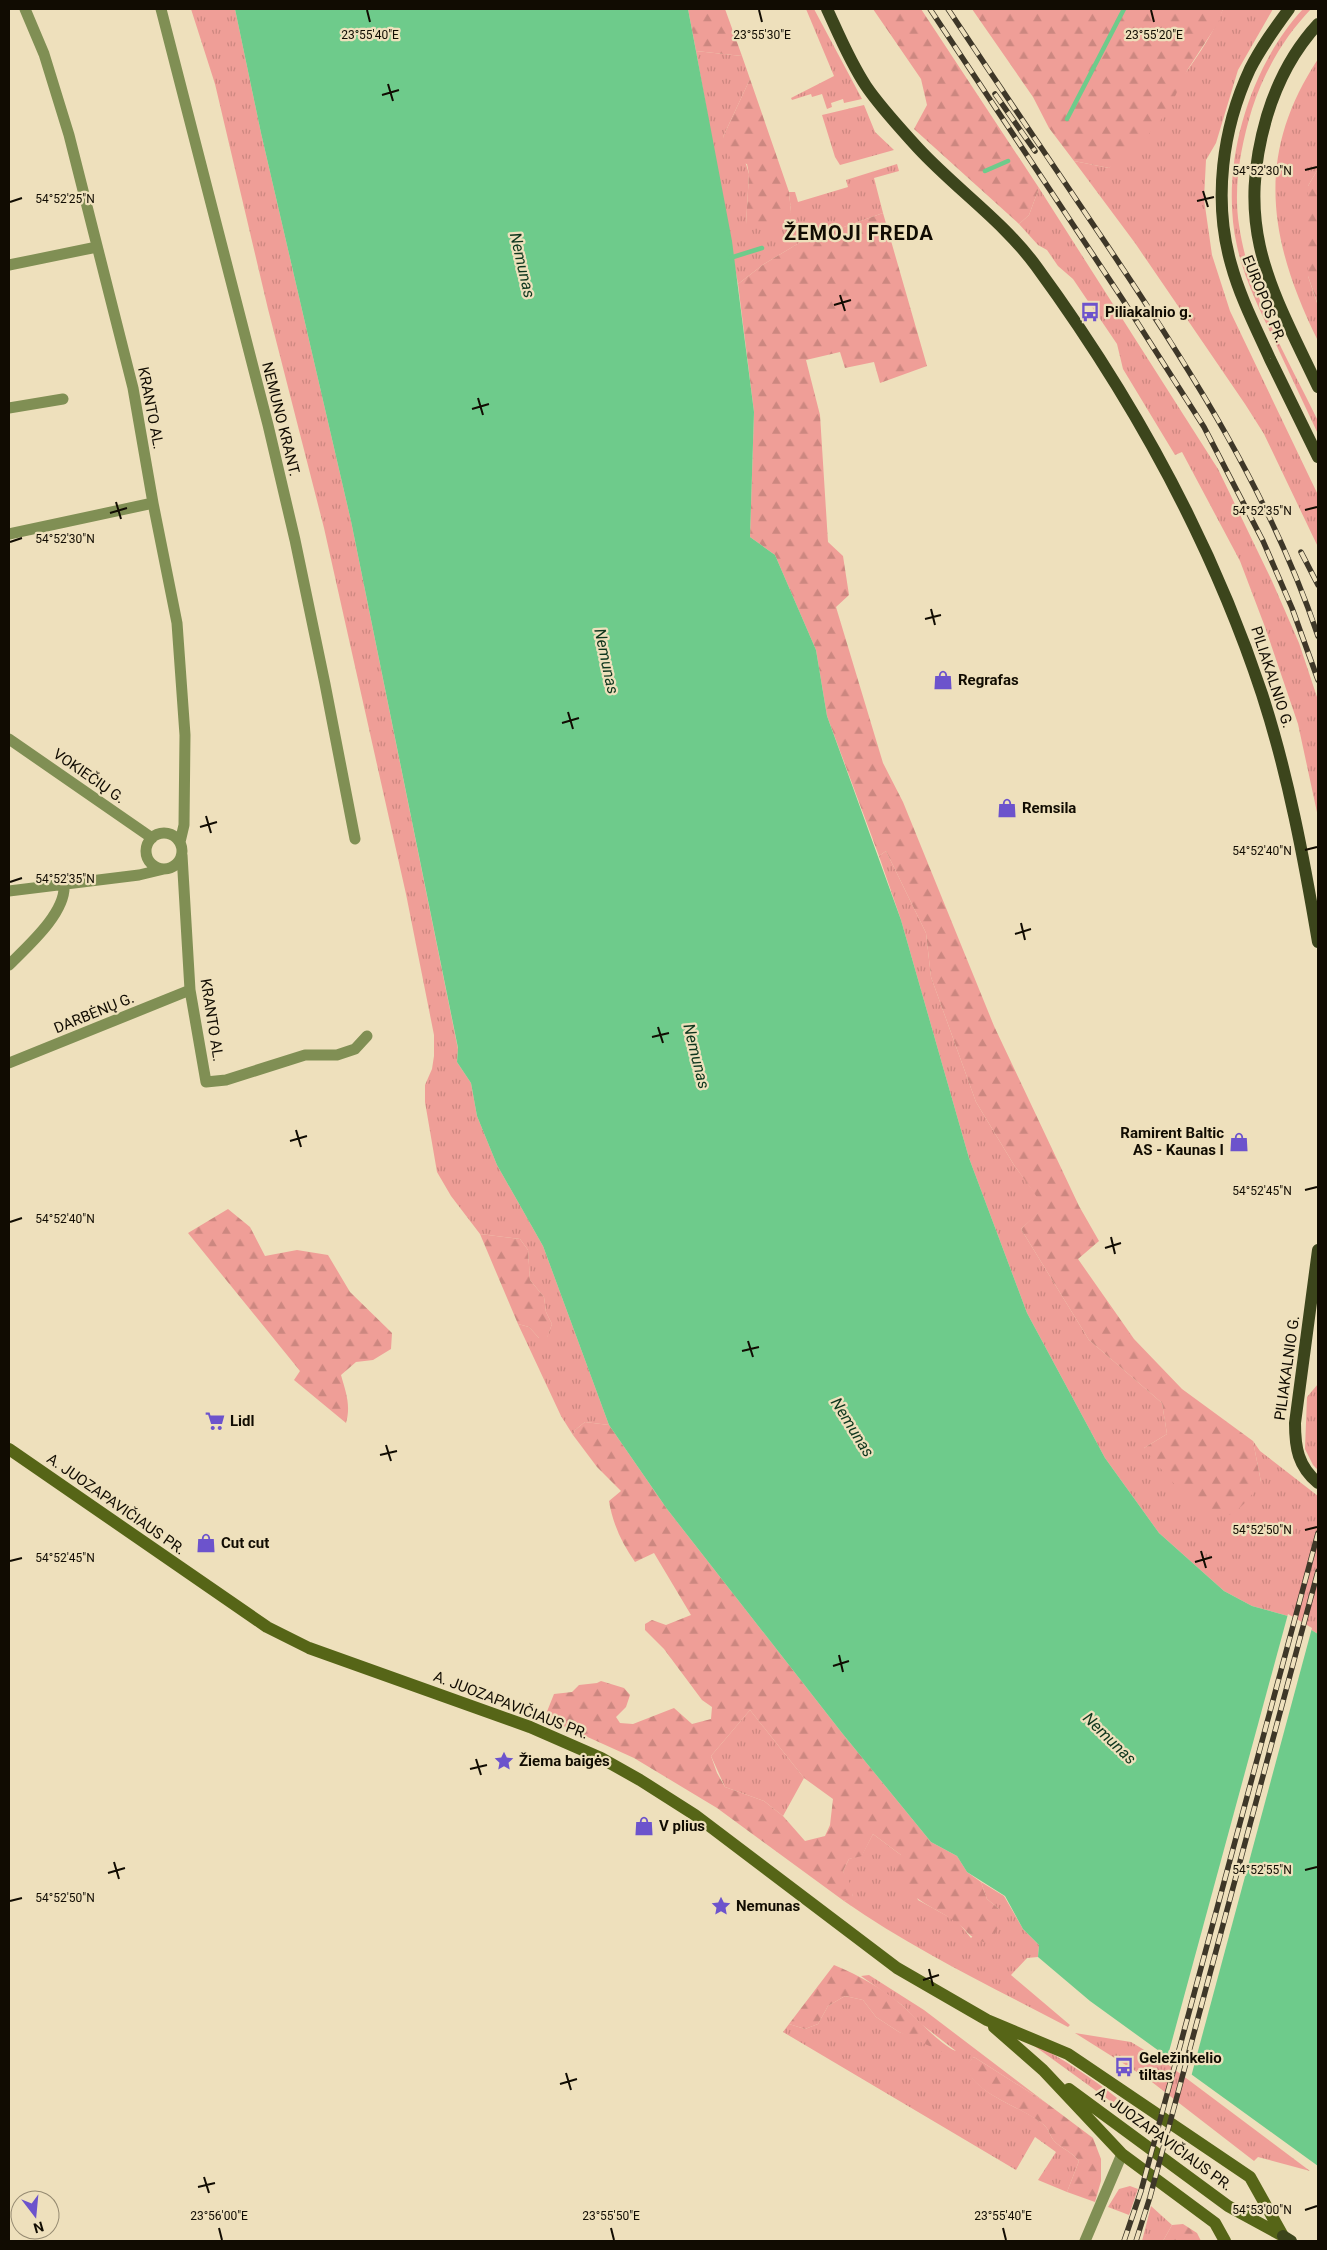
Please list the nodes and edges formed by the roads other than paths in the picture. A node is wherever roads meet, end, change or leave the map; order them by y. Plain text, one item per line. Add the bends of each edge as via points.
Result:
1 (25, 9) edge
2 (162, 9) edge
3 (827, 9) edge
4 (1290, 9) edge
5 (1318, 24) edge
6 (97, 247) junction
7 (9, 264) edge
8 (1318, 387) edge
9 (63, 399) dead end
10 (9, 408) edge
11 (1318, 457) edge
12 (152, 503) junction
13 (9, 534) edge
14 (9, 739) edge
15 (152, 838) junction
16 (176, 839) junction
17 (355, 839) dead end
18 (182, 855) junction
19 (148, 861) junction
20 (167, 869) junction
21 (139, 875) junction
22 (183, 883) junction
23 (64, 884) junction
24 (9, 891) edge
25 (1318, 942) edge
26 (9, 965) edge
27 (190, 990) junction
28 (367, 1036) dead end
29 (9, 1063) edge
30 (1318, 1250) edge
31 (9, 1449) edge
32 (1318, 1483) edge
33 (986, 2020) junction
34 (1043, 2070) junction
35 (1122, 2154) junction
36 (1283, 2240) edge
37 (1085, 2241) edge
38 (1225, 2241) edge

1 - 6 street, KRANTO AL. via 44,54 67,128
2 - 17 street, NEMUNO KRANT. via 293,531
3 - 25 main road, PILIAKALNIO G. via 852,62 883,108 920,150 1035,264 1103,364 1185,506 1225,594 1263,696 1296,823
4 - 11 main road, EUROPOS PR. via 1266,40 1237,102 1228,135 1221,198 1224,234 1242,298
5 - 8 main road, EUROPOS PR. via 1287,66 1270,108 1255,171 1254,197 1256,227 1268,278
6 - 7 street
6 - 12 street, KRANTO AL. via 133,388
9 - 10 street
12 - 13 street
12 - 16 street, KRANTO AL. via 177,622 185,735 184,825
14 - 15 street, VOKIEČIŲ G.
15 - 16 street via 161,833
15 - 19 street via 146,849
16 - 18 street, KRANTO AL.
18 - 20 street via 176,865
18 - 22 street, KRANTO AL.
19 - 20 street via 158,868
19 - 21 street
20 - 21 street
20 - 22 street
21 - 23 street
22 - 27 street, KRANTO AL.
23 - 24 street
23 - 26 street via 64,899 56,913
27 - 28 street, KRANTO AL. via 206,1082 226,1080 305,1055 337,1054 355,1049
27 - 29 street, DARBĖNŲ G.
30 - 32 main road, PILIAKALNIO G. via 1295,1443 1300,1462
31 - 33 main road, A. JUOZAPAVIČIAUS PR. via 267,1627 309,1648 530,1727 640,1780 695,1815 897,1968
33 - 34 main road, A. JUOZAPAVIČIAUS PR.
33 - 36 main road, A. JUOZAPAVIČIAUS PR. via 1068,2054 1250,2177
34 - 35 main road, A. JUOZAPAVIČIAUS PR.
34 - 36 main road, A. JUOZAPAVIČIAUS PR. via 1228,2206
35 - 37 street
35 - 38 main road, A. JUOZAPAVIČIAUS PR. via 1215,2223

